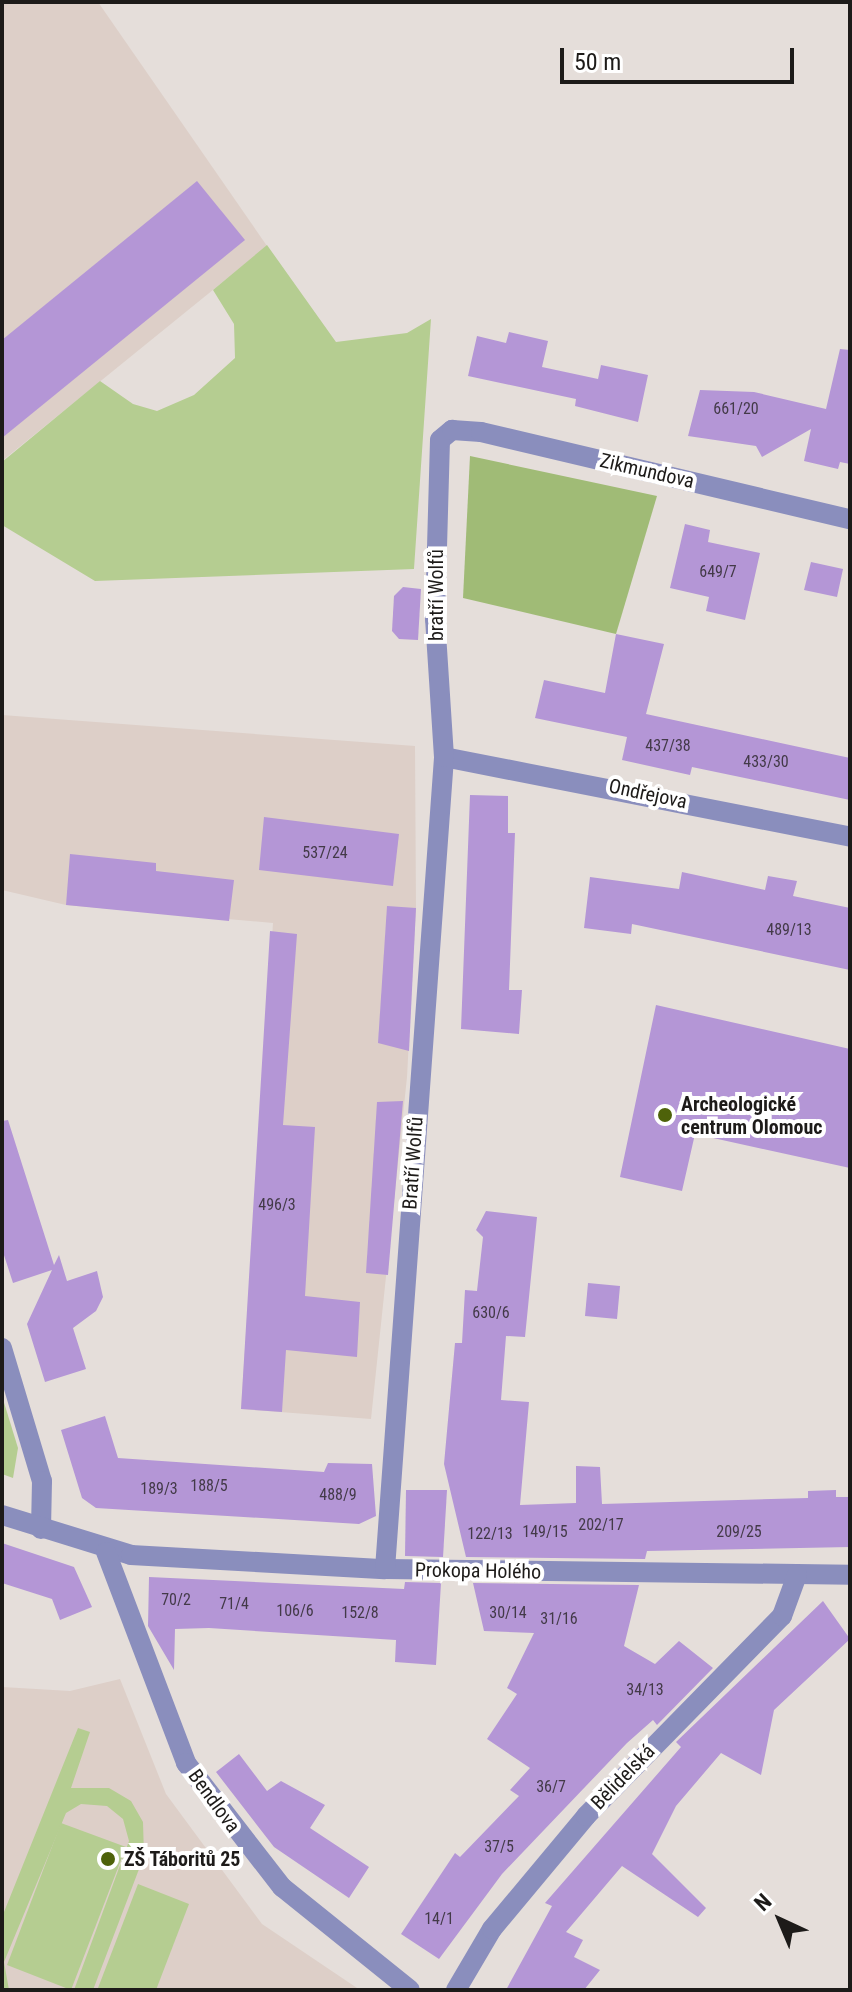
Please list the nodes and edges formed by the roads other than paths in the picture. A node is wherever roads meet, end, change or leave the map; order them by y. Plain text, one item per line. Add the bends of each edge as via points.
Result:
1 (444, 433) joint
2 (850, 519) edge
3 (444, 757) junction
4 (850, 837) edge
5 (2, 1348) edge
6 (2, 1515) edge
7 (41, 1529) junction
8 (106, 1552) junction
9 (385, 1569) junction
10 (797, 1575) junction
11 (850, 1575) edge
12 (410, 1990) edge
13 (456, 1990) edge

1 - 2 street, Zikmundova via 481,432
1 - 3 street, bratří Wolfů via 438,459 435,619
3 - 4 street, Ondřejova
3 - 9 street, Bratří Wolfů
5 - 7 street via 42,1481
6 - 7 street, Prokopa Holého
7 - 8 street, Prokopa Holého
8 - 9 street, Prokopa Holého
8 - 12 street, Bendlova via 186,1763 282,1887
9 - 10 street, Prokopa Holého
10 - 11 street, Prokopa Holého
10 - 13 street, Bělidelská via 782,1616 586,1816 492,1929

